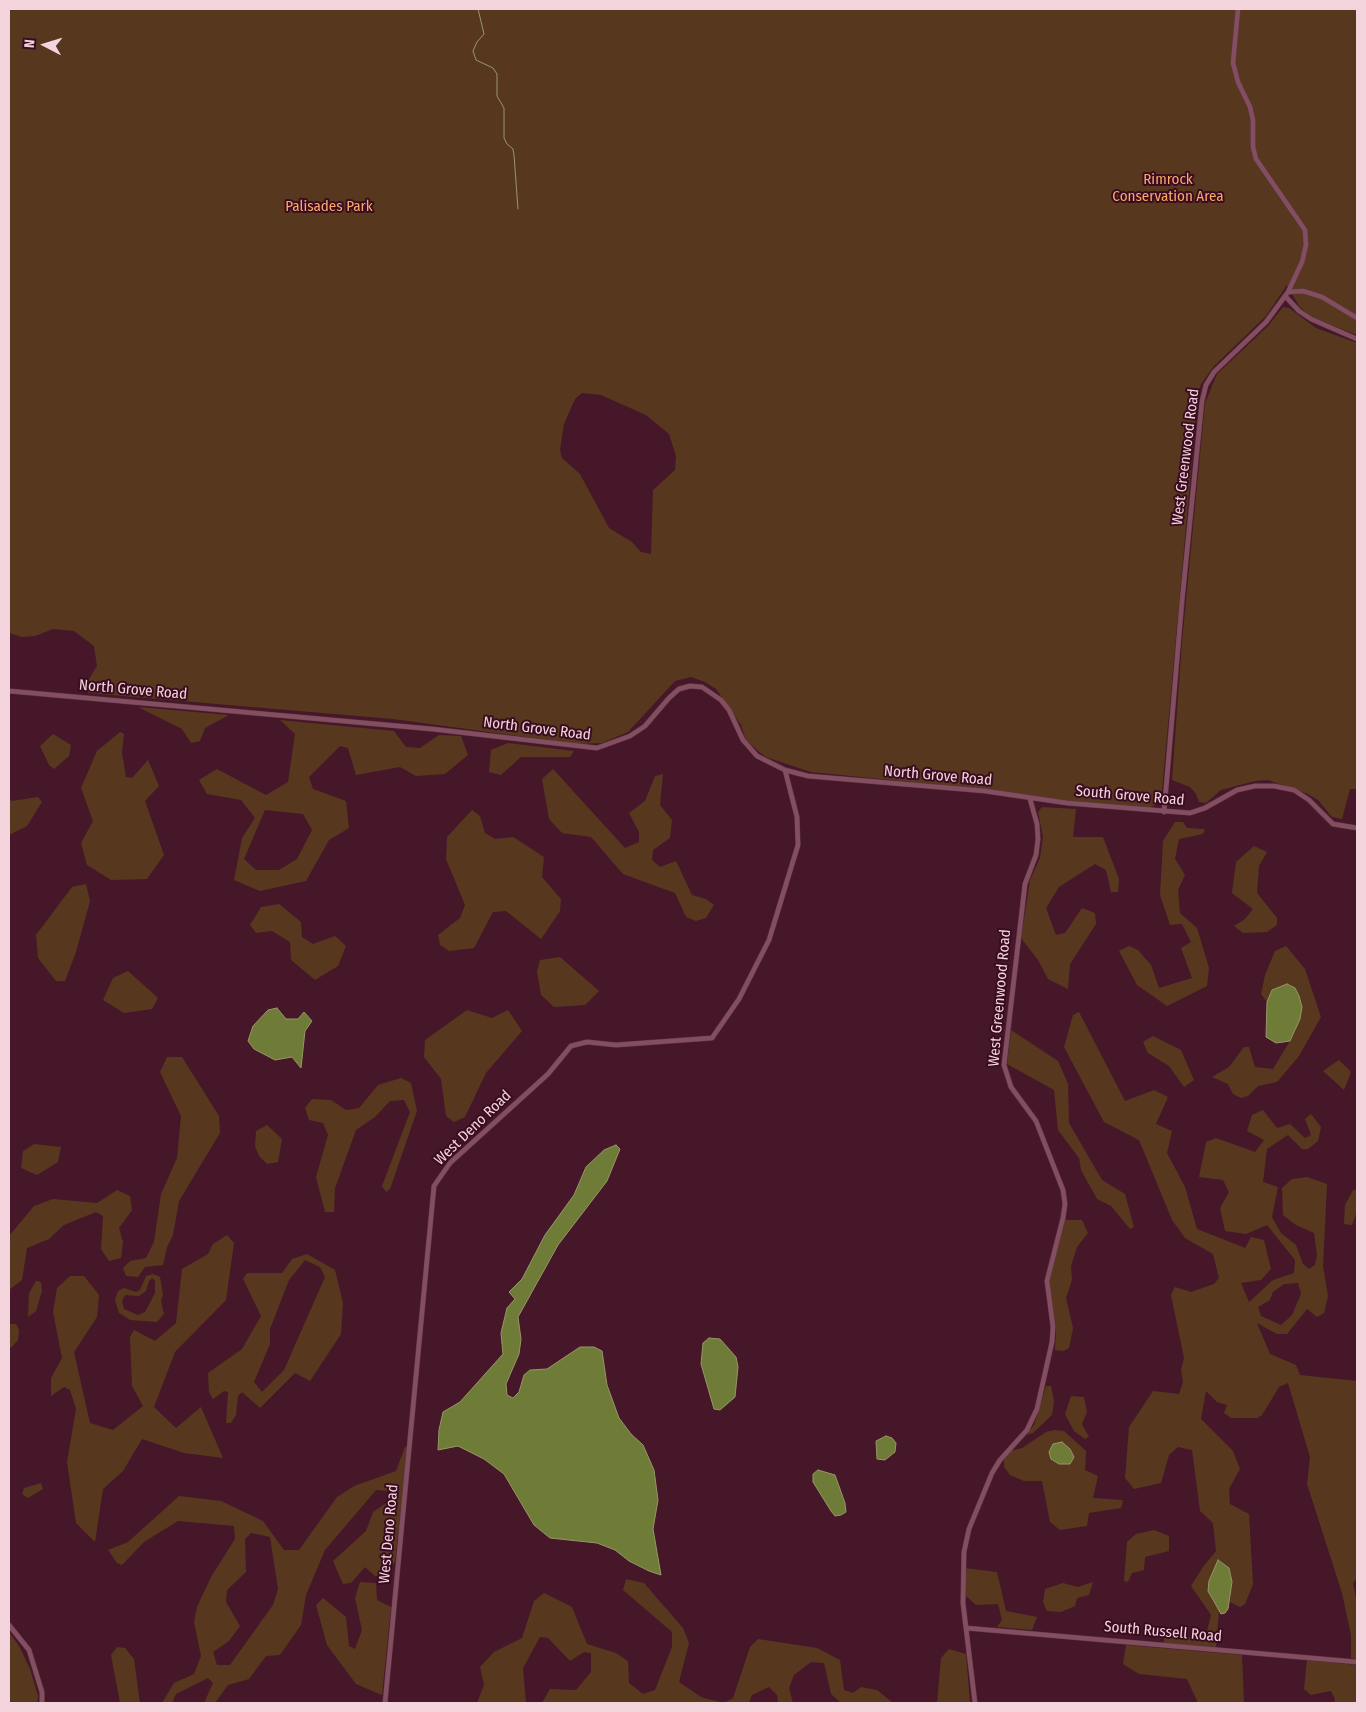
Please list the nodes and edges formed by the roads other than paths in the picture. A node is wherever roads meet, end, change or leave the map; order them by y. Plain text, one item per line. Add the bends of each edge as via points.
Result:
1 (1238, 9) edge
2 (1286, 294) junction
3 (1357, 318) edge
4 (1357, 339) edge
5 (9, 691) edge
6 (785, 770) junction
7 (1030, 799) junction
8 (1164, 812) junction
9 (1357, 828) edge
10 (9, 1625) edge
11 (966, 1628) junction
12 (1357, 1662) edge
13 (42, 1703) edge
14 (386, 1703) edge
15 (975, 1703) edge

1 - 2 street, West Greenwood Road via 1233,62 1253,120 1252,147 1256,159 1305,230 1302,262
2 - 3 street via 1303,291 1322,297
2 - 4 street via 1299,312
2 - 8 street, West Greenwood Road via 1266,322 1214,372 1204,393
5 - 6 street, North Grove Road via 432,729 596,748 630,736 645,726 678,689 702,687 729,710 749,749 769,764
6 - 7 street, North Grove Road via 808,776 983,791
6 - 14 street, West Deno Road via 797,817 798,845 769,940 739,999 712,1038 616,1046 587,1042 571,1046 548,1074 450,1162 434,1186
7 - 8 street, South Grove Road
7 - 11 street, West Greenwood Road via 1038,839 1036,855 1025,884 1004,1065 1011,1088 1036,1121 1051,1155 1063,1190 1064,1218 1047,1281 1052,1342 1037,1409 1027,1430 992,1473 969,1529 961,1576
8 - 9 street, South Grove Road via 1190,813 1206,808 1237,790 1274,786 1302,795 1332,824
10 - 13 street via 30,1650
11 - 12 street, South Russell Road
11 - 15 street, West Greenwood Road

